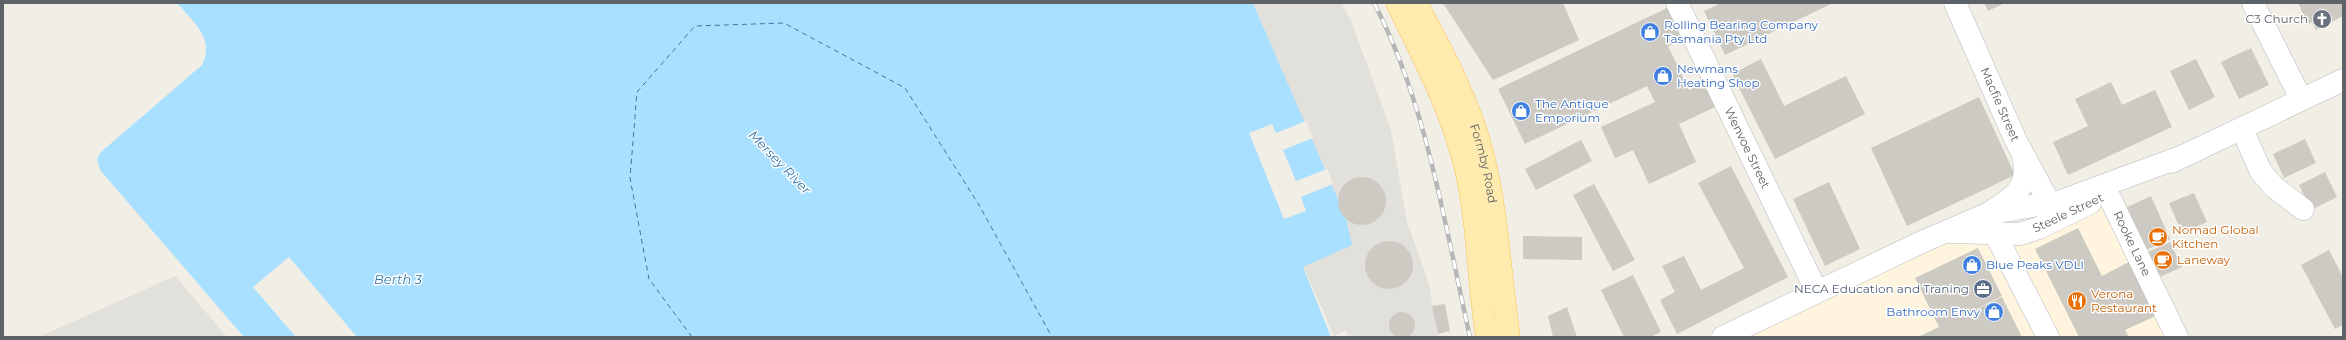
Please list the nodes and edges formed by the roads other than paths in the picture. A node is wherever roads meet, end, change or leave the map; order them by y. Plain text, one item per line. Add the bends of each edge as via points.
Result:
1 (1397, 3) edge
2 (1416, 3) edge
3 (1678, 3) edge
4 (1955, 3) edge
5 (2253, 3) edge
6 (2343, 80) edge
7 (2301, 100) junction
8 (2242, 129) junction
9 (2021, 151) junction
10 (2183, 156) junction
11 (2108, 194) junction
12 (2050, 204) junction
13 (2303, 209) dead end
14 (1986, 214) junction
15 (1944, 232) junction
16 (1994, 235) junction
17 (1817, 292) junction
18 (1487, 337) edge
19 (1509, 337) edge
20 (1723, 337) edge
21 (2048, 337) edge
22 (2177, 337) edge

1 - 18 main road, Formby Road via 1435,80 1463,155 1472,199
2 - 19 main road, Formby Road via 1456,85 1483,155 1492,200
3 - 17 street, Wenvoe Street
4 - 9 street, Macfie Street
5 - 7 street
6 - 7 street, Steele Street
7 - 8 street, Steele Street
8 - 10 street, Steele Street
8 - 13 street via 2261,172 2274,187
9 - 12 street, Macfie Street
9 - 14 street via 2026,170 2024,183 2008,199
10 - 11 street, Steele Street
10 - 12 street, Steele Street via 2102,188
11 - 16 street, Steele Street via 2039,228 2020,234
11 - 22 street, Rooke Lane
12 - 14 street, Steele Street
14 - 15 street, Steele Street
14 - 16 street
15 - 16 street, Steele Street
15 - 17 street, Steele Street
16 - 21 street
17 - 20 street, Steele Street

